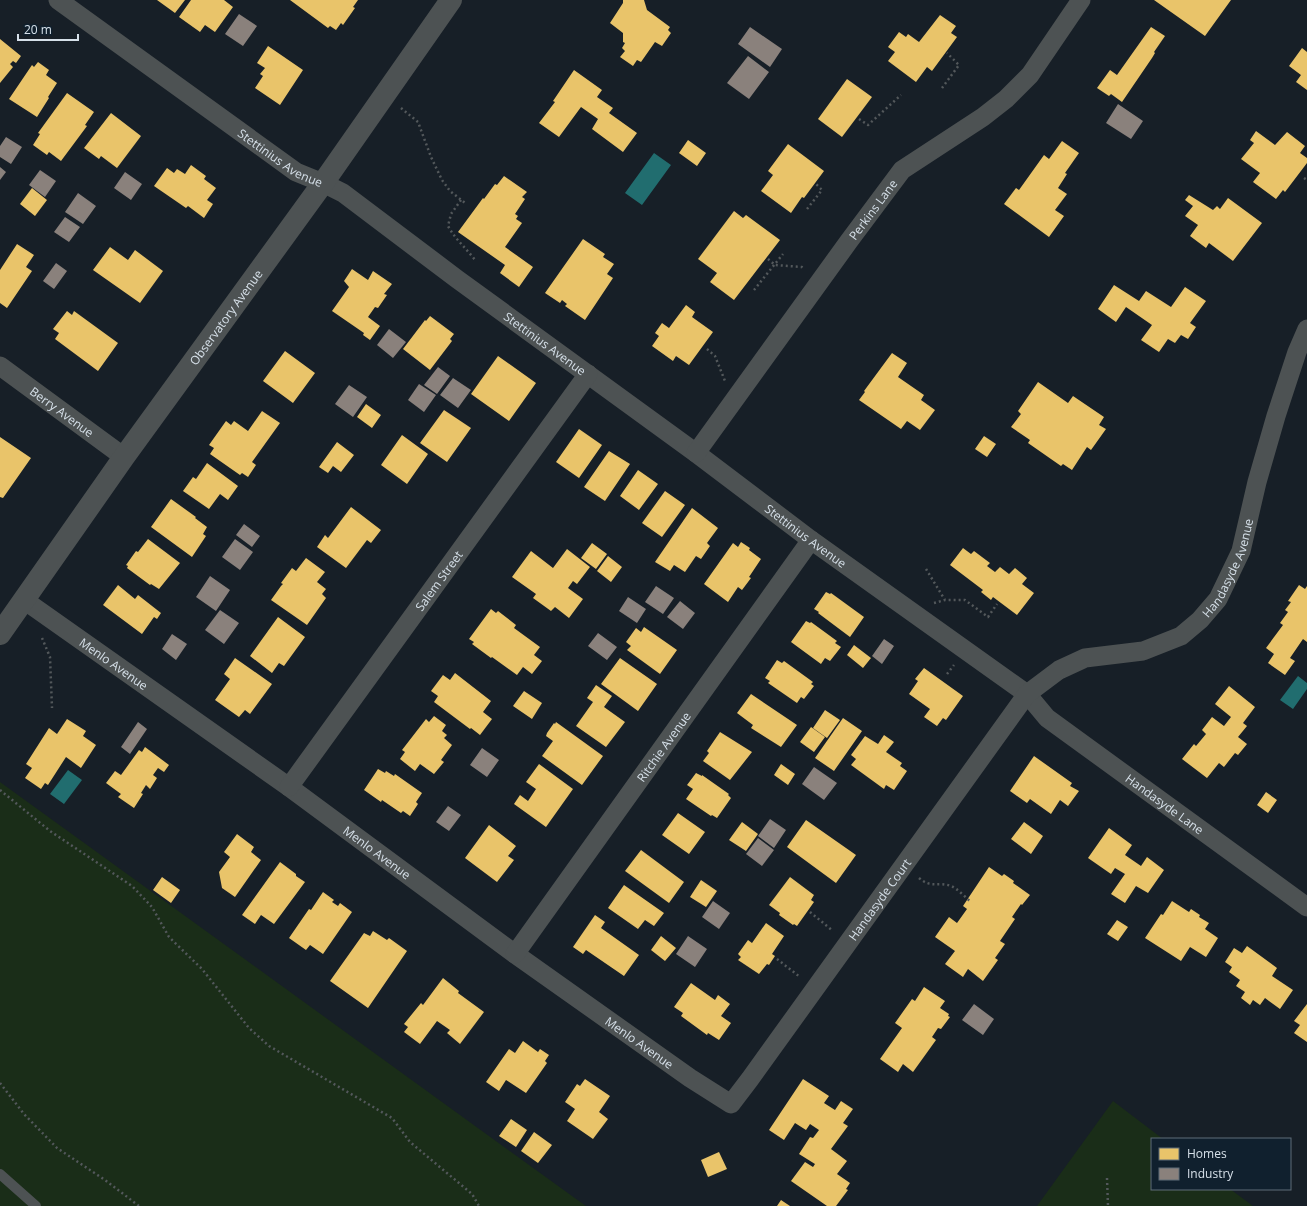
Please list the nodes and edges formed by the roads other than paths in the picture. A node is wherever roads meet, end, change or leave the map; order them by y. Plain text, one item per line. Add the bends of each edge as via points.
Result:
1 (58, 0) edge
2 (451, 0) edge
3 (1081, 0) edge
4 (323, 183) junction
5 (1307, 329) edge
6 (0, 366) edge
7 (588, 374) junction
8 (696, 453) junction
9 (124, 457) junction
10 (811, 540) junction
11 (24, 600) junction
12 (0, 634) edge
13 (1027, 694) junction
14 (289, 787) junction
15 (1307, 907) edge
16 (516, 954) junction
17 (731, 1104) joint
18 (0, 1174) edge
19 (36, 1206) edge

1 - 4 street, Stettinius Avenue via 296,172
2 - 4 street, Observatory Avenue
3 - 8 street, Perkins Lane via 1030,75 1006,100 902,170
4 - 7 street, Stettinius Avenue via 343,193
4 - 9 street, Observatory Avenue
5 - 13 street, Handasyde Avenue via 1276,416 1241,551 1218,599 1200,620 1181,636 1143,651 1085,658 1059,670
6 - 9 street, Berry Avenue
7 - 8 street, Stettinius Avenue
7 - 14 street, Salem Street
8 - 10 street, Stettinius Avenue
9 - 11 street, Observatory Avenue
10 - 13 street, Stettinius Avenue
10 - 16 street, Ritchie Avenue
11 - 12 street, Observatory Avenue
11 - 14 street, Menlo Avenue
13 - 15 street, Handasyde Lane via 1047,718
13 - 17 street, Handasyde Court
14 - 16 street, Menlo Avenue
16 - 17 street, Menlo Avenue via 690,1078
18 - 19 lane

